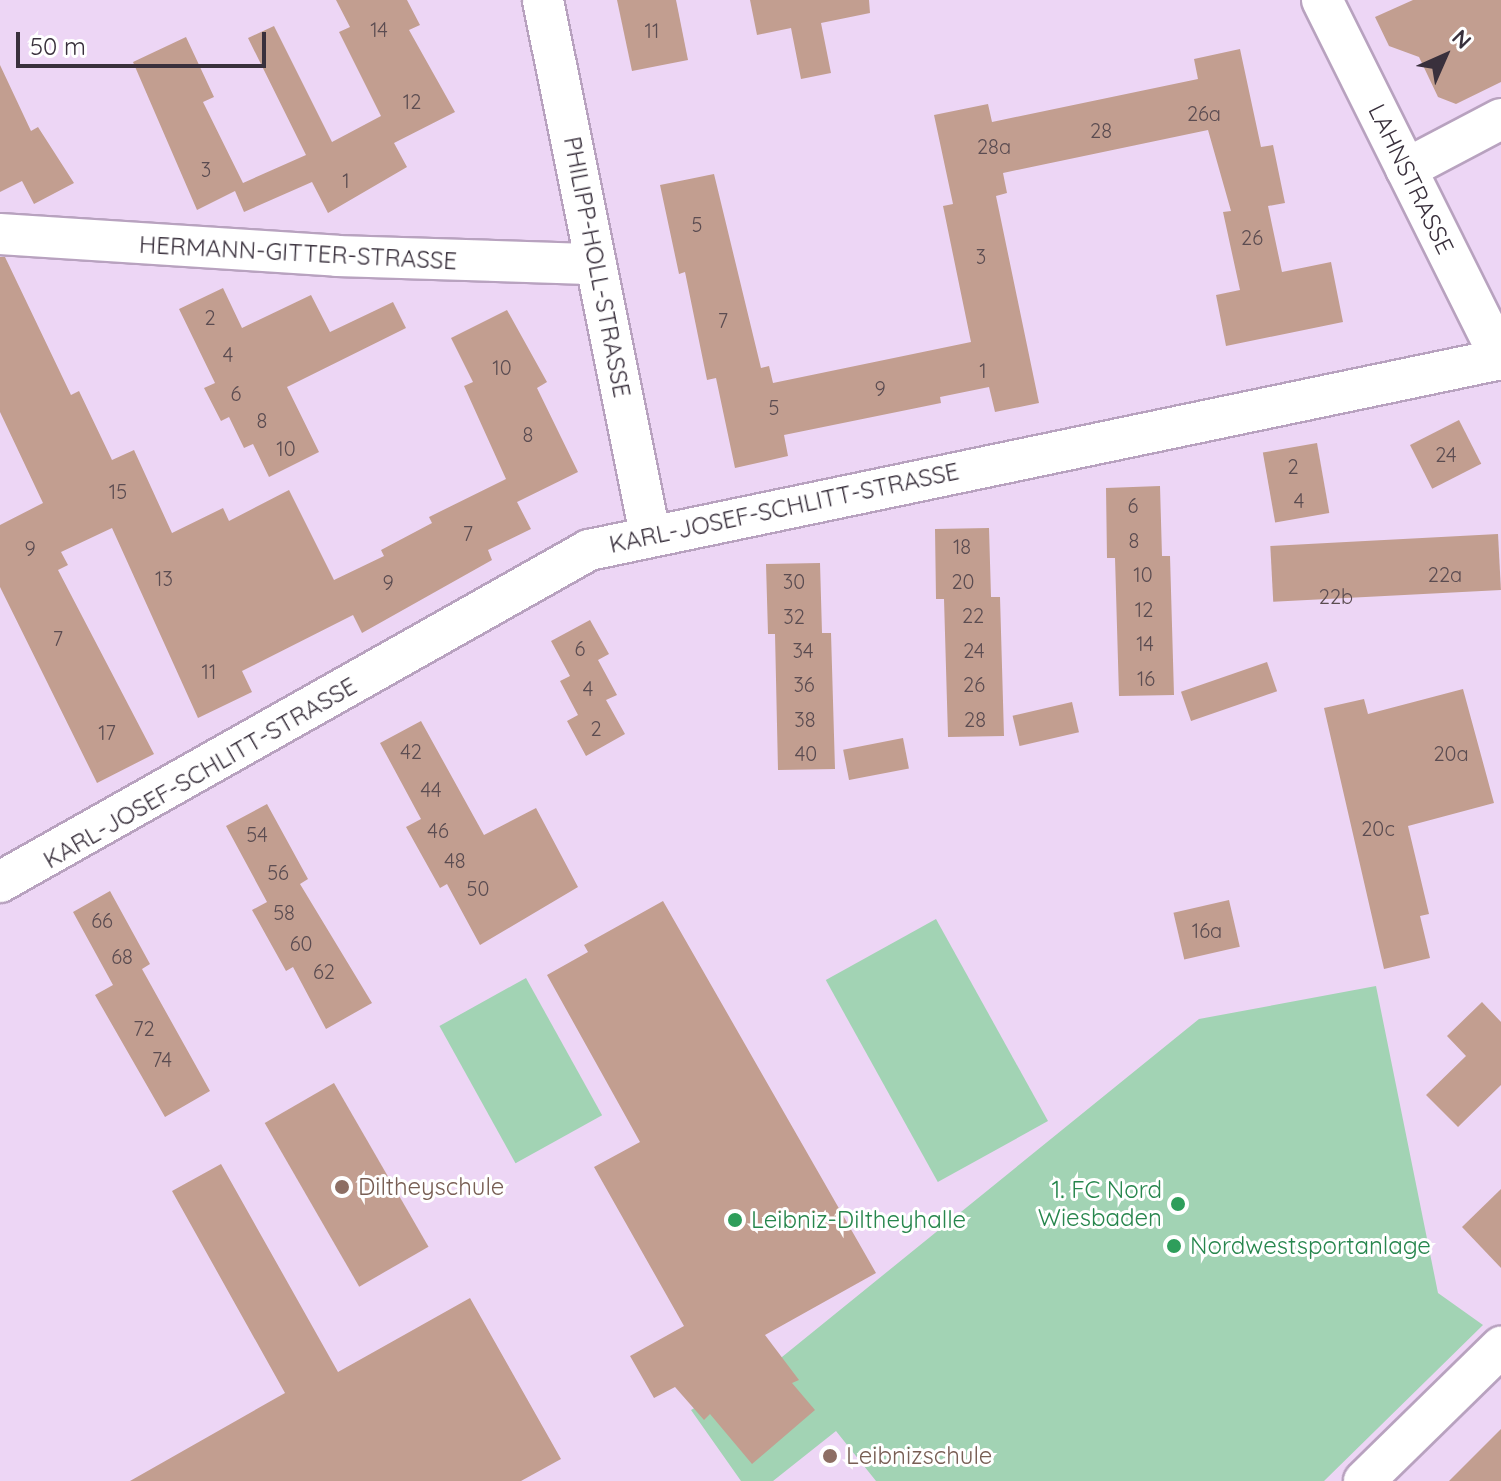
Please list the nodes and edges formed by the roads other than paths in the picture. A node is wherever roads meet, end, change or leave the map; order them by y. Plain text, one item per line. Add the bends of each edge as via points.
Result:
1 (543, 0) edge
2 (1322, 0) edge
3 (1501, 119) edge
4 (1406, 169) junction
5 (0, 234) edge
6 (596, 264) junction
7 (1501, 359) edge
8 (650, 534) junction
9 (0, 882) edge
10 (1501, 1347) edge
11 (1364, 1481) edge

1 - 6 street, PHILIPP-HOLL-STRASSE
2 - 4 street, LAHNSTRASSE
3 - 4 street
4 - 7 street, LAHNSTRASSE
5 - 6 street, HERMANN-GITTER-STRASSE via 337,256
6 - 8 street, PHILIPP-HOLL-STRASSE
7 - 8 street, KARL-JOSEF-SCHLITT-STRASSE
8 - 9 street, KARL-JOSEF-SCHLITT-STRASSE via 589,550
10 - 11 street

